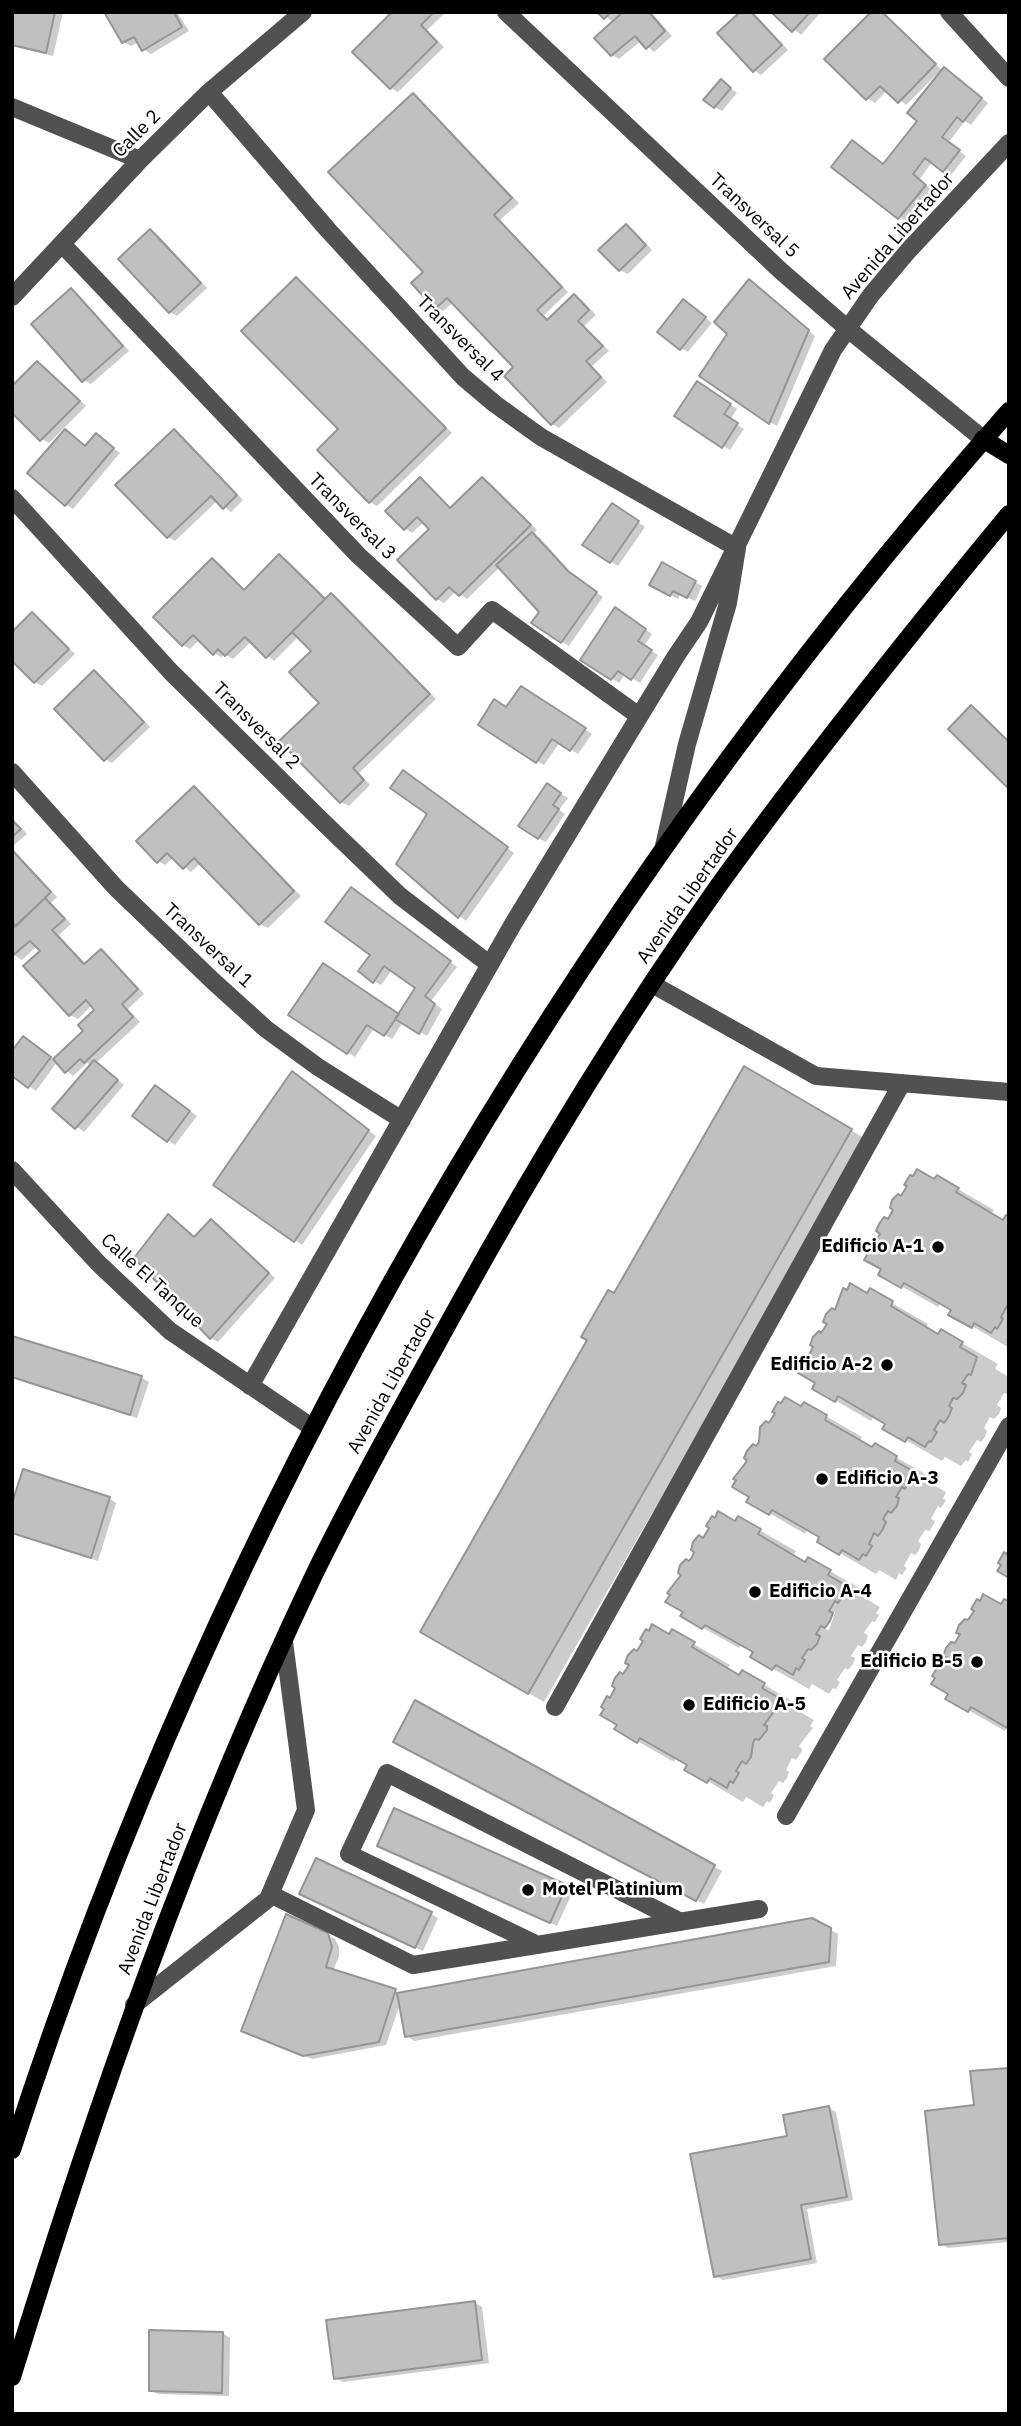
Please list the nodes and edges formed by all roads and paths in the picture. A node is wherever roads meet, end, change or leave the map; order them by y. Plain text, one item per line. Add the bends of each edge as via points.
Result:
1 (303, 12) edge
2 (506, 12) edge
3 (949, 12) edge
4 (1009, 78) edge
5 (209, 92) junction
6 (12, 107) edge
7 (1009, 143) edge
8 (140, 160) junction
9 (62, 244) junction
10 (12, 297) edge
11 (848, 329) junction
12 (1009, 411) edge
13 (984, 439) junction
14 (1009, 455) edge
15 (12, 498) edge
16 (1009, 514) edge
17 (737, 548) junction
18 (639, 716) junction
19 (12, 772) edge
20 (664, 846) junction
21 (489, 964) junction
22 (652, 984) junction
23 (902, 1083) junction
24 (1009, 1092) edge
25 (401, 1120) junction
26 (12, 1170) edge
27 (250, 1386) junction
28 (1009, 1426) edge
29 (313, 1429) junction
30 (284, 1642) junction
31 (555, 1707) dead end
32 (786, 1816) dead end
33 (270, 1894) junction
34 (759, 1909) dead end
35 (681, 1922) junction
36 (538, 1945) junction
37 (134, 2005) junction
38 (12, 2150) edge
39 (12, 2378) edge

1 - 5 street, Calle 2
2 - 11 street, Transversal 5
3 - 4 street
5 - 8 street, Calle 2
5 - 17 street, Transversal 4 via 463,377 541,437
6 - 8 street
7 - 11 street, Avenida Libertador via 908,251
8 - 9 street, Calle 2
9 - 10 street, Calle 2
9 - 18 street, Transversal 3 via 358,555 458,647 492,610
11 - 13 street, Transversal 5
11 - 17 street, Avenida Libertador
12 - 13 main road
13 - 14 main road
13 - 20 main road via 862,585
15 - 21 street, Transversal 2 via 171,672 322,821 400,895
16 - 22 main road, Avenida Libertador via 843,719
17 - 18 street, Avenida Libertador via 699,622
17 - 20 street via 728,603 687,744
18 - 21 street, Avenida Libertador
19 - 25 street, Transversal 1 via 116,888 212,981 266,1029
20 - 29 main road via 484,1123
21 - 25 street, Avenida Libertador
22 - 23 street via 816,1076
22 - 30 main road, Avenida Libertador via 493,1241 351,1501
23 - 24 street
23 - 31 street
25 - 27 street, Avenida Libertador
26 - 27 street, Calle El Tanque via 98,1263 170,1331
27 - 29 street, Calle El Tanque
28 - 32 street
29 - 38 main road via 250,1551 150,1776 99,1903
30 - 33 street via 306,1810
30 - 37 main road, Avenida Libertador via 213,1802
33 - 36 street via 413,1965
33 - 37 street
34 - 35 street
35 - 36 street
35 - 36 street via 387,1773 349,1854
37 - 39 main road, Avenida Libertador

